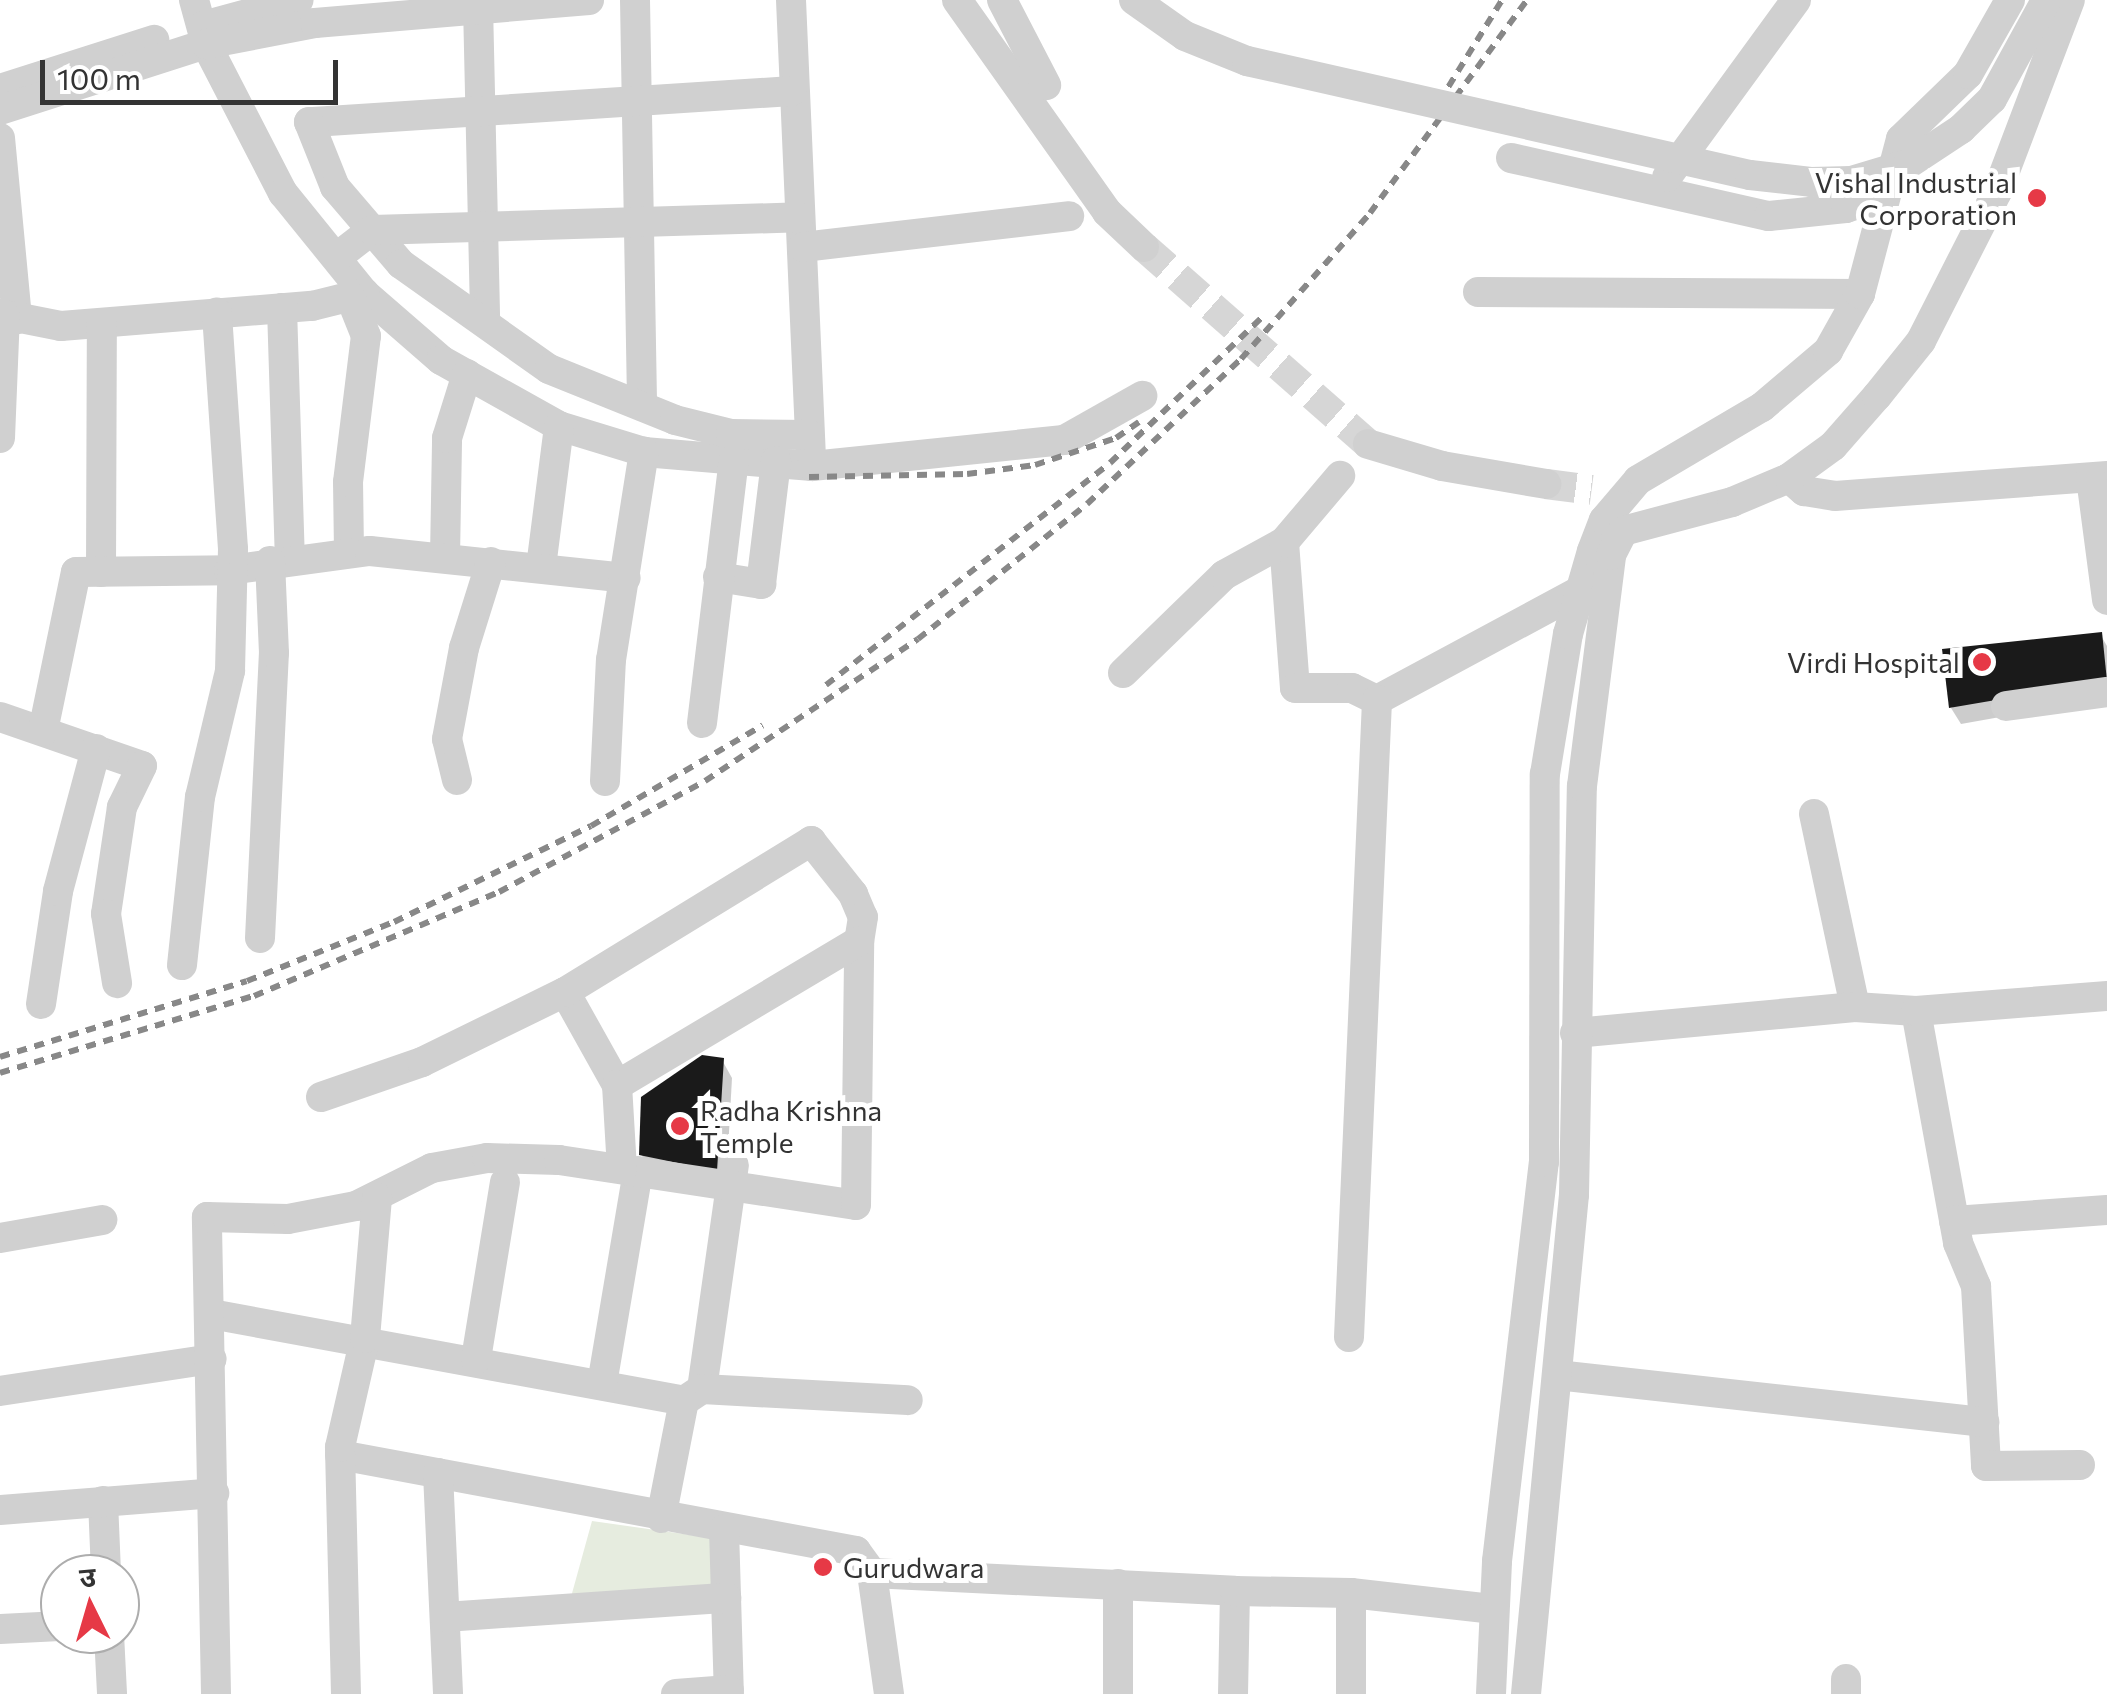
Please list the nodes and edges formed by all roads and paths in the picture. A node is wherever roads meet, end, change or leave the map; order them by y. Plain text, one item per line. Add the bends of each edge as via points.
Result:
1 (299, 0) edge
2 (588, 0) edge
3 (635, 0) edge
4 (791, 0) edge
5 (957, 0) edge
6 (1002, 0) edge
7 (1134, 0) edge
8 (1796, 0) edge
9 (2010, 0) edge
10 (2054, 1) edge
11 (478, 5) junction
12 (201, 24) edge
13 (1046, 85) dead end
14 (0, 89) edge
15 (792, 91) junction
16 (642, 105) junction
17 (0, 110) edge
18 (480, 113) junction
19 (0, 138) edge
20 (1511, 158) dead end
21 (1656, 192) junction
22 (1884, 195) junction
23 (1069, 216) dead end
24 (639, 224) junction
25 (372, 230) junction
26 (485, 230) junction
27 (801, 232) junction
28 (1144, 248) tunnel mouth
29 (337, 257) junction
30 (1478, 292) dead end
31 (1860, 294) junction
32 (357, 295) junction
33 (282, 308) junction
34 (217, 313) junction
35 (8, 316) edge
36 (392, 316) junction
37 (102, 323) junction
38 (485, 323) junction
39 (366, 336) junction
40 (467, 374) junction
41 (1142, 396) dead end
42 (642, 406) junction
43 (559, 426) junction
44 (809, 435) junction
45 (0, 438) edge
46 (1368, 444) tunnel mouth
47 (644, 452) junction
48 (734, 460) junction
49 (776, 461) junction
50 (812, 466) junction
51 (1340, 476) dead end
52 (2099, 477) edge
53 (1789, 478) junction
54 (1546, 484) tunnel mouth
55 (1592, 490) tunnel mouth
56 (1627, 494) junction
57 (1613, 526) junction
58 (1284, 542) junction
59 (350, 552) junction
60 (445, 557) junction
61 (280, 559) junction
62 (491, 562) junction
63 (542, 567) junction
64 (230, 570) junction
65 (101, 572) junction
66 (718, 577) junction
67 (626, 578) junction
68 (1581, 590) junction
69 (2107, 600) edge
70 (1124, 673) dead end
71 (2107, 692) edge
72 (1376, 700) junction
73 (2006, 706) dead end
74 (702, 723) dead end
75 (2, 725) edge
76 (43, 731) junction
77 (96, 749) junction
78 (457, 780) dead end
79 (605, 781) dead end
80 (1814, 814) dead end
81 (260, 938) dead end
82 (859, 941) junction
83 (182, 965) dead end
84 (117, 983) dead end
85 (565, 992) junction
86 (2107, 996) edge
87 (41, 1004) dead end
88 (1855, 1007) junction
89 (1916, 1011) junction
90 (1575, 1033) junction
91 (617, 1085) junction
92 (321, 1097) dead end
93 (630, 1170) junction
94 (732, 1178) junction
95 (505, 1182) dead end
96 (377, 1198) junction
97 (2107, 1210) edge
98 (102, 1220) dead end
99 (1954, 1221) junction
100 (0, 1238) edge
101 (211, 1314) junction
102 (1349, 1337) dead end
103 (365, 1338) junction
104 (212, 1359) junction
105 (476, 1359) junction
106 (1557, 1375) junction
107 (602, 1384) junction
108 (0, 1391) edge
109 (693, 1395) junction
110 (908, 1400) dead end
111 (1984, 1422) junction
112 (340, 1455) junction
113 (2080, 1465) dead end
114 (438, 1472) junction
115 (214, 1493) junction
116 (103, 1501) junction
117 (0, 1510) edge
118 (662, 1518) junction
119 (724, 1528) junction
120 (105, 1554) edge
121 (872, 1572) junction
122 (1118, 1584) junction
123 (1235, 1591) junction
124 (1351, 1593) junction
125 (726, 1598) junction
126 (1494, 1609) junction
127 (445, 1617) junction
128 (40, 1627) edge
129 (0, 1629) edge
130 (110, 1654) edge
131 (729, 1692) edge
132 (112, 1694) edge
133 (216, 1694) edge
134 (346, 1694) edge
135 (448, 1694) edge
136 (676, 1694) edge
137 (888, 1694) edge
138 (1118, 1694) edge
139 (1233, 1694) edge
140 (1351, 1694) edge
141 (1492, 1694) edge
142 (1526, 1694) edge

1 - 12 street
2 - 11 street
3 - 16 street
4 - 15 street
5 - 28 street via 1107,212
6 - 13 street
7 - 10 street, bridge via 1184,36 1247,62 1811,182 1851,180 1908,164 1961,129 1992,99
8 - 21 street
9 - 22 street via 1968,74 1901,139
10 - 53 street via 2004,176 1921,341 1832,446
11 - 12 street via 315,23
11 - 18 street
12 - 14 street
12 - 17 street
12 - 29 street via 282,192
15 - 16 street
15 - 27 street
16 - 18 street
16 - 24 street
18 - 25 street via 309,122 335,187
18 - 26 street
19 - 35 street
20 - 21 street
21 - 22 street via 1769,216 1846,208
22 - 31 street
23 - 27 street
24 - 26 street
24 - 27 street
24 - 42 street
25 - 26 street
25 - 29 street
25 - 38 street via 400,264
26 - 38 street
27 - 44 street
29 - 32 street
30 - 31 street
31 - 56 street via 1828,351 1797,380
32 - 33 street
32 - 36 street
32 - 39 street
33 - 34 street
33 - 61 street
34 - 37 street
34 - 64 street
35 - 37 street
35 - 45 street
36 - 39 street
36 - 40 street
37 - 65 street
38 - 42 street via 549,369
39 - 59 street via 348,482
40 - 43 street
40 - 60 street via 447,438
41 - 50 street via 1064,440
42 - 44 street via 730,434
43 - 47 street
43 - 63 street
44 - 50 street
46 - 54 street via 1442,466
47 - 48 street
47 - 67 street
48 - 49 street
48 - 66 street
49 - 50 street
49 - 66 street via 762,584
51 - 58 street
52 - 53 street via 1836,496 1804,491
52 - 69 street
53 - 57 street via 1732,502
55 - 56 street
56 - 57 street
57 - 68 street
57 - 90 street via 1582,786
58 - 70 street via 1224,575
58 - 72 street via 1295,688 1352,688
59 - 60 street
59 - 61 street
60 - 62 street
61 - 64 street
61 - 81 street
62 - 63 street
62 - 78 street via 464,648 447,739
63 - 67 street
64 - 65 street
64 - 83 street via 230,672 200,797
65 - 76 street via 76,572
66 - 74 street
67 - 79 street via 611,660
68 - 72 street
68 - 126 street via 1544,774 1544,1162
71 - 73 street
72 - 102 street
75 - 76 street
76 - 77 street
77 - 84 street via 142,766 122,807 106,914
77 - 87 street via 62,875
80 - 88 street
82 - 85 street via 863,917 852,894 811,841
82 - 91 street
82 - 94 street via 856,1205
85 - 91 street
85 - 92 street via 422,1062
86 - 89 street
88 - 89 street
88 - 90 street
89 - 99 street
90 - 106 street via 1574,1195
91 - 93 street
93 - 94 street
93 - 96 street via 487,1158 432,1168
93 - 107 street
94 - 109 street
95 - 105 street
96 - 101 street via 288,1219 208,1217
96 - 103 street
97 - 99 street
98 - 100 street
99 - 111 street via 1976,1286
101 - 103 street
101 - 104 street
103 - 105 street
103 - 112 street
104 - 108 street
104 - 115 street
105 - 107 street
106 - 111 street
106 - 142 street
107 - 109 street
109 - 110 street
109 - 118 street
111 - 113 street via 1986,1466
112 - 114 street
112 - 134 street
114 - 118 street
114 - 127 street
115 - 116 street
115 - 133 street
116 - 117 street
116 - 120 street
118 - 119 street
119 - 121 street via 856,1551
119 - 125 street
121 - 122 street
121 - 137 street
122 - 123 street
122 - 138 street
123 - 124 street
123 - 139 street
124 - 126 street
124 - 140 street
125 - 127 street
125 - 131 street
126 - 141 street
127 - 135 street
128 - 129 street
130 - 132 street
131 - 136 street

